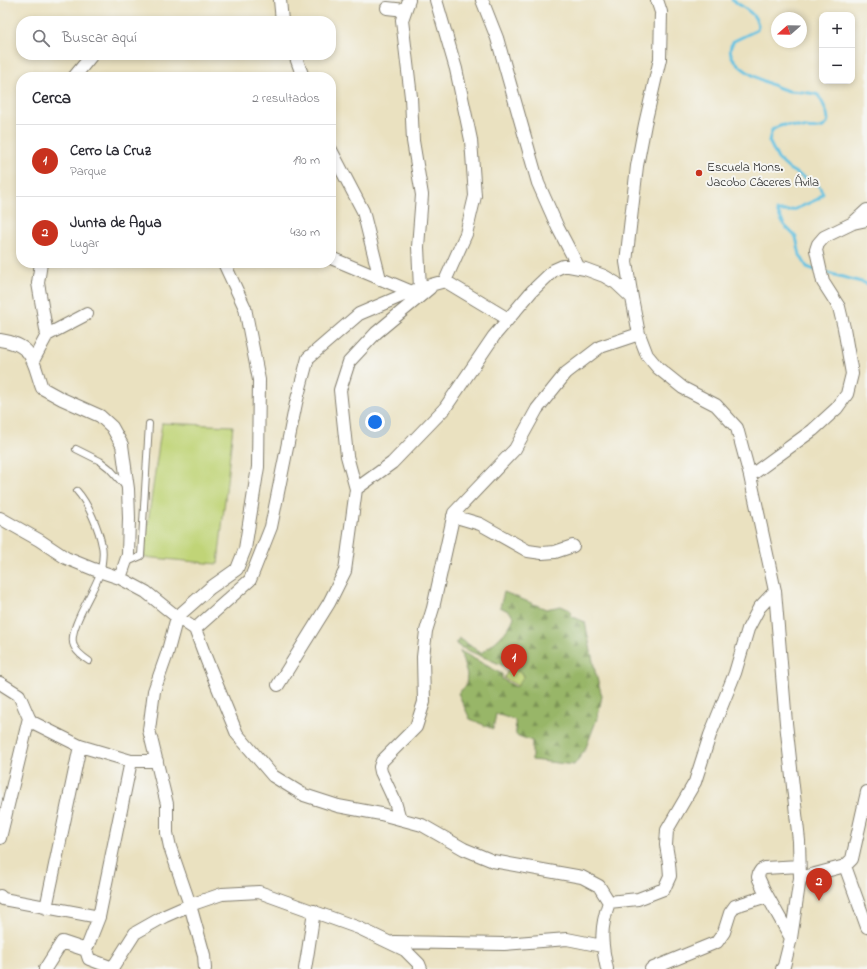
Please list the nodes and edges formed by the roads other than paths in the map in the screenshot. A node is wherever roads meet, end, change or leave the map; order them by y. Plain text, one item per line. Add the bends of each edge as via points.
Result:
1 (280, 0) edge
2 (436, 0) edge
3 (482, 0) edge
4 (657, 0) edge
5 (407, 5) edge
6 (387, 8) dead end
7 (282, 16) edge
8 (88, 60) edge
9 (297, 60) edge
10 (78, 72) edge
11 (301, 72) edge
12 (336, 160) edge
13 (867, 210) edge
14 (867, 220) edge
15 (853, 222) junction
16 (336, 260) edge
17 (40, 268) edge
18 (226, 268) edge
19 (579, 268) junction
20 (380, 279) junction
21 (440, 282) junction
22 (416, 290) junction
23 (632, 298) junction
24 (87, 314) dead end
25 (508, 319) junction
26 (639, 334) junction
27 (47, 335) junction
28 (0, 340) edge
29 (34, 360) junction
30 (149, 424) dead end
31 (76, 449) dead end
32 (750, 476) junction
33 (356, 488) junction
34 (128, 489) junction
35 (77, 491) dead end
36 (453, 516) junction
37 (0, 519) edge
38 (574, 546) dead end
39 (125, 563) junction
40 (101, 571) junction
41 (120, 578) junction
42 (775, 591) junction
43 (177, 617) junction
44 (196, 629) junction
45 (89, 661) dead end
46 (0, 683) edge
47 (278, 685) dead end
48 (29, 718) junction
49 (80, 746) junction
50 (131, 761) junction
51 (157, 761) junction
52 (867, 792) edge
53 (400, 819) junction
54 (0, 838) edge
55 (799, 866) junction
56 (846, 866) junction
57 (800, 878) junction
58 (0, 896) edge
59 (767, 896) junction
60 (609, 902) junction
61 (190, 905) junction
62 (46, 908) junction
63 (314, 912) junction
64 (99, 917) junction
65 (867, 927) edge
66 (791, 938) junction
67 (388, 942) junction
68 (602, 946) junction
69 (86, 950) junction
70 (45, 969) edge
71 (112, 969) edge
72 (205, 969) edge
73 (305, 969) edge
74 (420, 969) edge
75 (607, 969) edge
76 (651, 969) edge
77 (782, 969) edge

1 - 7 street
2 - 21 street via 456,68 471,140 475,196 466,234
3 - 19 street via 498,42 538,183
4 - 23 street via 661,12 660,59 637,166 626,262
5 - 6 street
5 - 22 street via 402,20 413,141 422,195
8 - 10 street
9 - 11 street
12 - 20 street via 363,211
13 - 15 street
14 - 15 street
15 - 32 street via 824,237 817,247 821,276 841,313 852,374 847,394 837,408 813,430
16 - 20 street
17 - 27 street via 38,283
18 - 43 street via 245,308 259,380 258,467 245,549 237,569 210,588
19 - 23 street via 609,279
19 - 25 street via 563,266 554,270
20 - 22 street
21 - 22 street
21 - 25 street
21 - 33 street via 376,333 349,362 340,390 347,456
22 - 44 street via 358,314 308,358 296,403 271,527 250,580
23 - 26 street
24 - 27 street
25 - 33 street via 445,408 392,463
26 - 32 street via 647,355 658,368 683,388 716,405 737,428
26 - 36 street via 600,347 566,373 537,409 514,449
27 - 29 street
28 - 29 street via 23,346
29 - 34 street via 42,388 100,416 112,427 122,445
30 - 39 lane via 141,556
31 - 34 lane via 100,460
32 - 42 street
33 - 47 street via 345,571 330,603
34 - 39 street via 128,555
35 - 40 lane via 84,498 103,547
36 - 38 street via 480,524 528,551 556,552
36 - 53 street via 426,631 423,657 424,702 416,727 380,766
37 - 40 street via 40,540 66,558
39 - 41 street
40 - 41 street
40 - 45 lane via 74,630 73,645 81,656
41 - 43 street via 146,592
42 - 55 street via 799,841
42 - 60 street via 759,608 748,629 695,782 667,830 670,876 664,889 638,899
43 - 44 street
43 - 51 street via 154,691 150,730
44 - 53 street via 237,734 273,776 304,795 338,806
46 - 48 street via 19,695
48 - 49 street via 32,722
48 - 54 street
49 - 50 street
49 - 62 street
50 - 51 street
50 - 64 street
51 - 61 street via 166,804 170,847
52 - 56 street via 852,859
53 - 60 street via 422,825 464,849 494,861 582,877 599,886
55 - 57 street
55 - 59 street via 762,870 758,877
56 - 57 street
56 - 65 street
57 - 66 street
58 - 62 street via 3,899
59 - 66 street
59 - 76 street via 735,906 717,942
60 - 68 street via 603,920
61 - 63 street via 222,894 259,892
61 - 71 street via 135,933
61 - 72 street via 204,955
62 - 64 street
63 - 67 street via 359,928
63 - 73 street
64 - 69 street
66 - 77 street
67 - 68 street via 504,944 567,939
67 - 74 street via 405,950
68 - 75 street
69 - 70 street via 62,942
69 - 71 street via 89,959

